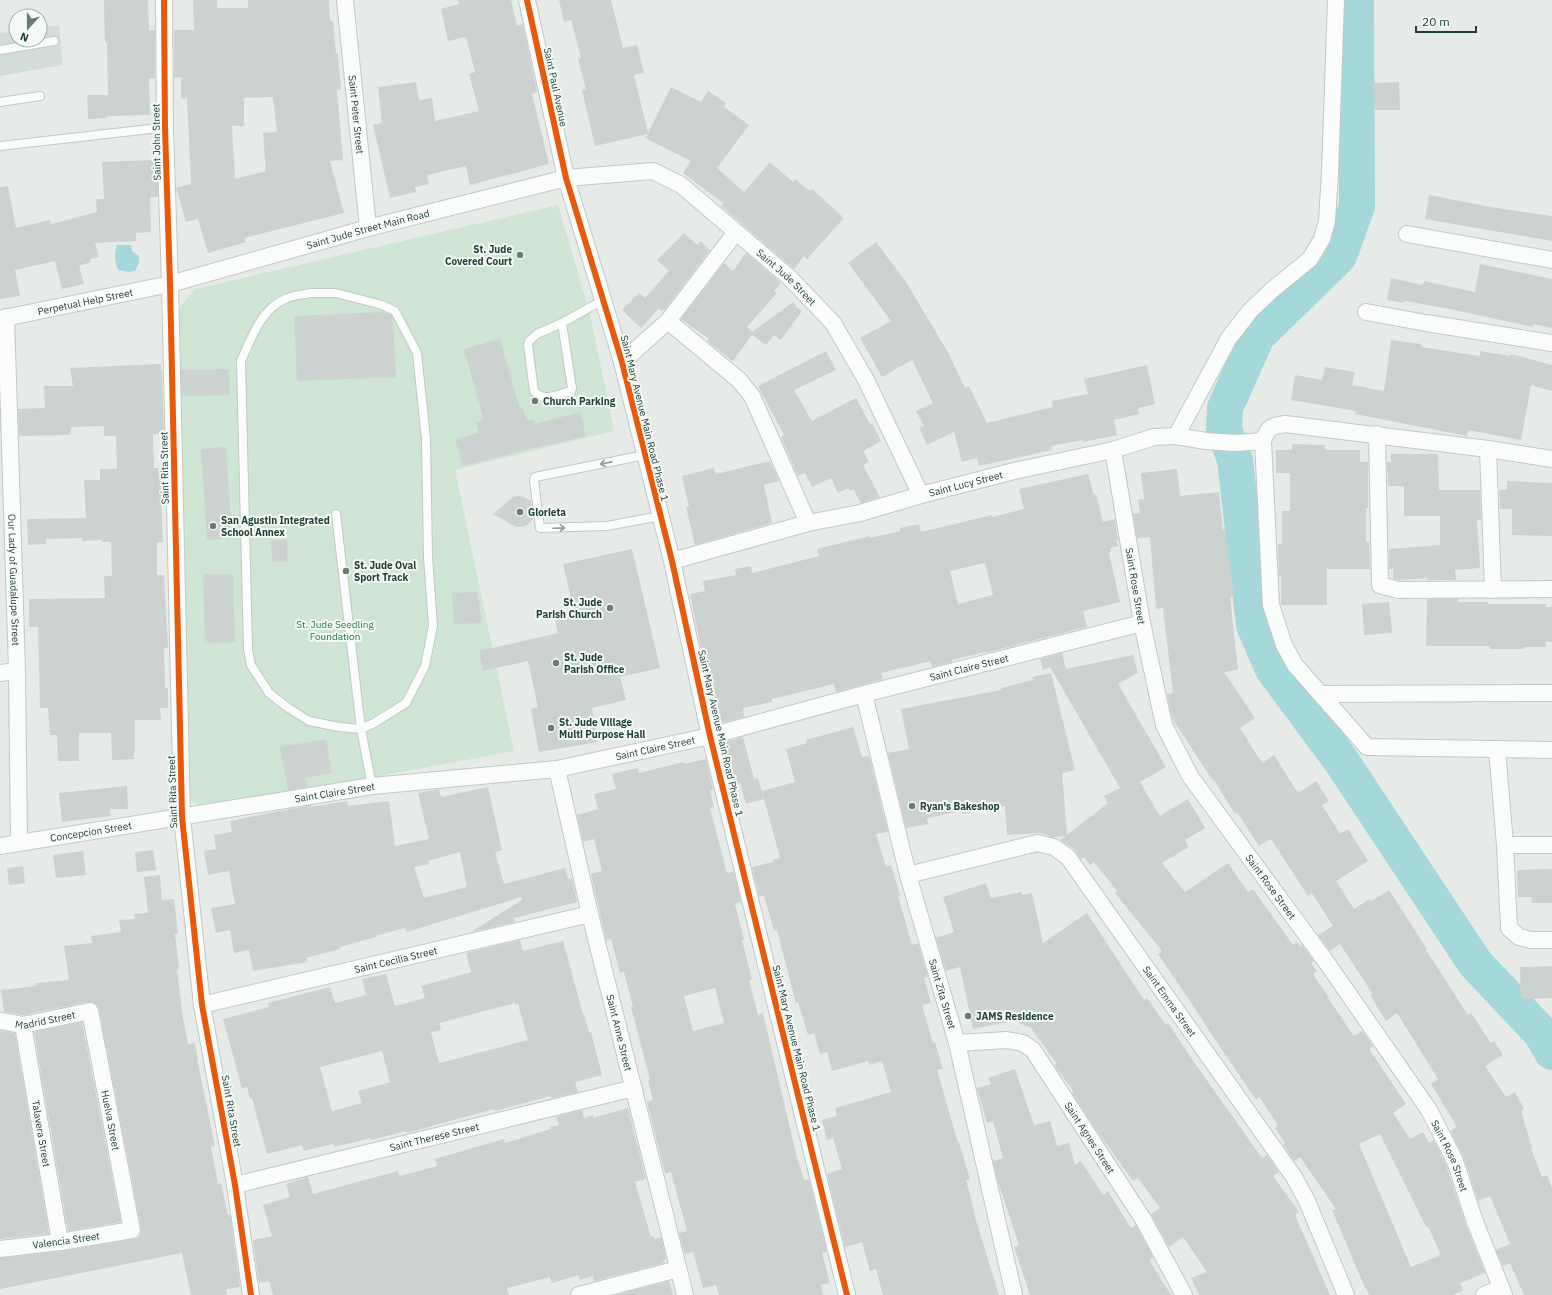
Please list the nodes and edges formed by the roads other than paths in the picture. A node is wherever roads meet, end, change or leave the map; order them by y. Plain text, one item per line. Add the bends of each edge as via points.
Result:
1 (164, 0) edge
2 (345, 0) edge
3 (527, 0) edge
4 (1336, 0) edge
5 (54, 41) dead end
6 (0, 50) edge
7 (40, 96) dead end
8 (0, 102) edge
9 (165, 128) junction
10 (0, 146) edge
11 (566, 178) junction
12 (368, 228) junction
13 (736, 232) junction
14 (1407, 234) dead end
15 (1552, 260) edge
16 (170, 284) junction
17 (603, 300) junction
18 (1366, 312) dead end
19 (3, 318) edge
20 (668, 321) junction
21 (562, 323) junction
22 (1552, 343) edge
23 (622, 362) junction
24 (1377, 434) junction
25 (1176, 436) junction
26 (1263, 441) junction
27 (1488, 449) junction
28 (1113, 450) junction
29 (644, 455) junction
30 (1552, 459) edge
31 (922, 495) junction
32 (336, 514) dead end
33 (660, 516) junction
34 (808, 523) junction
35 (672, 561) junction
36 (1552, 589) edge
37 (1493, 590) junction
38 (1142, 623) junction
39 (17, 671) junction
40 (0, 673) edge
41 (1552, 693) edge
42 (864, 694) junction
43 (1321, 694) junction
44 (361, 729) junction
45 (710, 736) junction
46 (1498, 749) junction
47 (1552, 750) edge
48 (557, 769) junction
49 (372, 786) junction
50 (182, 817) junction
51 (19, 843) junction
52 (1505, 845) junction
53 (1552, 845) edge
54 (0, 846) edge
55 (908, 875) junction
56 (590, 914) junction
57 (1552, 940) edge
58 (202, 1005) junction
59 (90, 1010) joint
60 (0, 1021) edge
61 (23, 1025) junction
62 (957, 1043) junction
63 (634, 1088) junction
64 (235, 1185) junction
65 (132, 1230) joint
66 (60, 1242) junction
67 (0, 1249) edge
68 (678, 1269) junction
69 (1503, 1292) edge
70 (250, 1295) edge
71 (579, 1295) edge
72 (685, 1295) edge
73 (847, 1295) edge
74 (1014, 1295) edge
75 (1184, 1295) edge
76 (1346, 1295) edge
77 (1484, 1295) edge

1 - 9 street, Saint John Street
2 - 12 street, Saint Peter Street
3 - 11 street, Saint Paul Avenue
4 - 25 street via 1330,172 1327,221 1322,239 1310,260 1272,290 1229,338
5 - 6 lane
7 - 8 lane
9 - 10 lane
9 - 16 street, Saint John Street
11 - 12 street, Saint Jude Street Main Road
11 - 13 street, Saint Jude Street via 653,171 681,185
11 - 17 street, Saint Mary Avenue Main Road Phase 1
12 - 16 street, Saint Jude Street Main Road
13 - 20 street
13 - 31 street, Saint Jude Street via 790,278 833,323 866,380
14 - 15 street
16 - 19 street, Perpetual Help Street
16 - 50 street, Saint Rita Street
17 - 21 lane
17 - 23 street, Saint Mary Avenue Main Road Phase 1
18 - 22 street
19 - 39 street, Our Lady of Guadalupe Street
20 - 23 street
20 - 34 street via 738,380 752,396
21 - 21 lane via 537,334 528,345 534,391 544,398 571,391 572,388
23 - 29 street, Saint Mary Avenue Main Road Phase 1
24 - 26 street via 1285,424 1272,426
24 - 27 street
24 - 37 street via 1380,585 1398,590
25 - 26 street, Saint Lucy Street via 1235,443
25 - 28 street, Saint Lucy Street via 1154,437
26 - 43 street via 1271,606 1284,645 1295,665
27 - 30 street
27 - 37 street
28 - 31 street, Saint Lucy Street via 1014,471
28 - 38 street, Saint Rose Street
29 - 33 street, Saint Mary Avenue Main Road Phase 1
29 -> 33 lane via 535,477 540,528 607,526
31 - 34 street, Saint Lucy Street via 860,513
32 - 44 lane
33 - 35 street, Saint Mary Avenue Main Road Phase 1
34 - 35 street, Saint Lucy Street
35 - 45 street, Saint Mary Avenue Main Road Phase 1
36 - 37 street
38 - 42 street, Saint Claire Street
38 - 69 street, Saint Rose Street via 1164,725 1190,776 1327,963 1429,1110 1455,1161 1474,1219
39 - 40 street
39 - 51 street, Our Lady of Guadalupe Street
41 - 43 street
42 - 45 street, Saint Claire Street
42 - 55 street, Saint Zita Street
43 - 46 street via 1367,747
44 - 44 lane via 309,721 287,707 269,693 251,665 248,650 241,361 254,331 270,310 285,299 310,293 336,293 395,311 417,353 426,439 428,557 433,626 425,666 406,703
44 - 49 lane
45 - 48 street, Saint Claire Street
45 - 73 street, Saint Mary Avenue Main Road Phase 1
46 - 47 street
46 - 52 street
48 - 49 street, Saint Claire Street
48 - 56 street, Saint Anne Street
49 - 50 street, Saint Claire Street
50 - 51 street, Concepcion Street
50 - 58 street, Saint Rita Street
51 - 54 street, Concepcion Street
52 - 53 street
52 - 57 street via 1509,928 1519,937
55 - 62 street, Saint Zita Street
55 - 76 street, Saint Emma Street via 1037,843 1054,847 1068,857 1294,1178 1307,1201
56 - 58 street, Saint Cecilia Street
56 - 63 street, Saint Anne Street
58 - 64 street, Saint Rita Street
59 - 61 street, Madrid Street
59 - 65 street, Huelva Street
60 - 61 street, Madrid Street
61 - 66 street, Talavera Street
62 - 74 street, Saint Zita Street
62 - 75 street, Saint Agnes Street via 1007,1040 1023,1042 1033,1050 1144,1220
63 - 64 street, Saint Therese Street
63 - 68 street, Saint Anne Street
64 - 70 street, Saint Rita Street
65 - 66 street, Valencia Street
66 - 67 street, Valencia Street
68 - 71 street
68 - 72 street, Saint Anne Street
69 - 77 street

